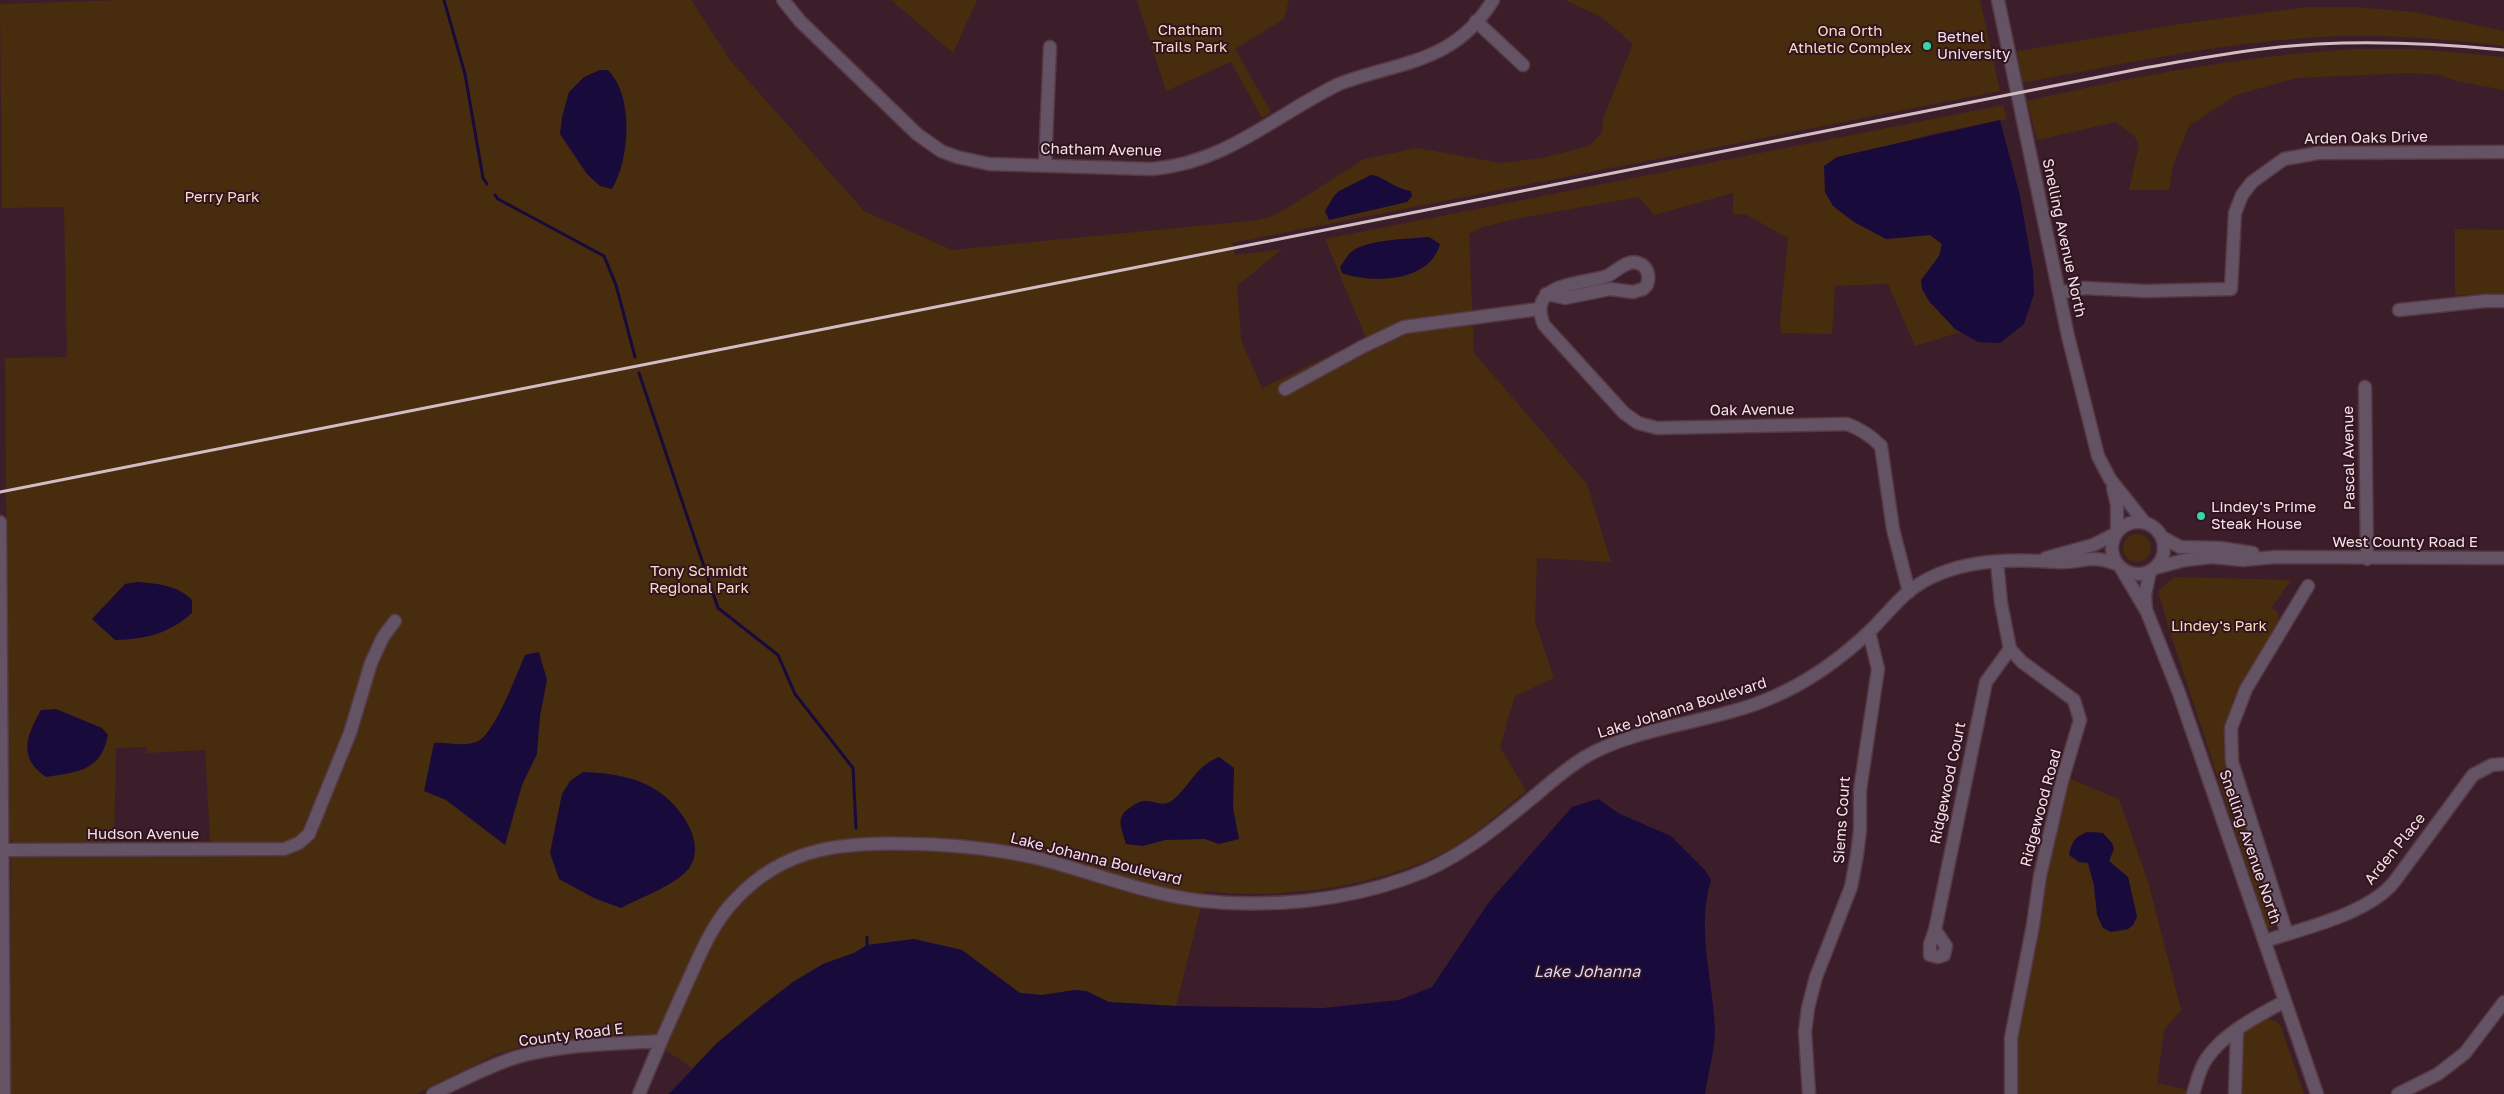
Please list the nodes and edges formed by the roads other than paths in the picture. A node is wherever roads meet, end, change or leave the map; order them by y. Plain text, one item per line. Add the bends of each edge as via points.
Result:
1 (783, 0) edge
2 (1493, 0) edge
3 (1998, 0) edge
4 (1476, 21) junction
5 (1050, 47) dead end
6 (1523, 65) dead end
7 (2504, 152) edge
8 (1045, 165) junction
9 (2059, 293) junction
10 (1546, 294) junction
11 (2504, 301) edge
12 (1539, 309) junction
13 (2399, 310) dead end
14 (2365, 387) dead end
15 (1285, 389) dead end
16 (2110, 478) junction
17 (0, 522) edge
18 (2145, 523) junction
19 (2116, 532) junction
20 (2162, 537) junction
21 (2275, 557) junction
22 (2504, 558) edge
23 (2367, 559) junction
24 (2038, 560) junction
25 (1997, 562) junction
26 (2119, 566) junction
27 (2152, 570) junction
28 (2308, 586) dead end
29 (1908, 592) junction
30 (2146, 612) junction
31 (395, 621) dead end
32 (1868, 632) junction
33 (2010, 649) junction
34 (2504, 764) edge
35 (1, 850) edge
36 (1935, 930) dead end
37 (2287, 934) junction
38 (2265, 941) junction
39 (2285, 1001) junction
40 (2504, 1002) edge
41 (2237, 1030) junction
42 (661, 1041) junction
43 (4, 1094) edge
44 (433, 1094) edge
45 (639, 1094) edge
46 (1810, 1094) edge
47 (2010, 1094) edge
48 (2194, 1094) edge
49 (2235, 1094) edge
50 (2317, 1094) edge
51 (2398, 1094) edge

1 - 8 street, Chatham Avenue via 917,134 941,150 982,162
2 - 4 street, Chatham Avenue
3 - 9 street, Snelling Avenue North
4 - 6 street
4 - 8 street, Chatham Avenue via 1434,54 1415,63 1339,84 1225,149 1192,163 1152,169
5 - 8 street
7 - 9 street, Arden Oaks Drive via 2318,153 2284,159 2252,182 2235,212 2231,289 2145,291 2084,288
9 - 16 street, Snelling Avenue North via 2098,456
10 - 10 street via 1565,298 1610,289 1639,291 1647,285 1649,274 1643,266 1632,262 1605,276 1566,285
10 - 12 street
11 - 13 street
12 - 15 street via 1404,327
12 - 29 street, Oak Avenue via 1544,325 1624,413 1638,423 1657,428 1847,424 1873,438 1881,446 1893,529
14 - 23 street, Pascal Avenue
16 - 18 street, Snelling Avenue North
16 - 19 street, Snelling Avenue North via 2117,505
17 - 35 street
18 - 19 street via 2132,522
18 - 20 street
19 - 24 street, Lake Johanna Boulevard via 2093,545
19 - 26 street via 2111,547
20 - 21 street, West County Road E via 2180,547 2220,548
20 - 27 street via 2164,554
21 - 23 street, West County Road E
21 - 27 street, West County Road E via 2243,560 2212,557 2185,560
22 - 23 street, West County Road E
24 - 25 street, Lake Johanna Boulevard
24 - 26 street, Lake Johanna Boulevard via 2066,563 2091,557
25 - 29 street, Lake Johanna Boulevard via 1963,566
25 - 33 street
26 - 27 street via 2139,574
26 - 30 street, Snelling Avenue North
27 - 30 street, Snelling Avenue North via 2145,595
28 - 37 street, Snelling Avenue North via 2246,689 2231,728 2234,769
29 - 32 street, Lake Johanna Boulevard
30 - 38 street, Snelling Avenue North via 2179,693
31 - 35 street, Hudson Avenue via 371,663 350,733 309,834 299,843 284,849
32 - 42 street, Lake Johanna Boulevard via 1829,666 1773,697 1716,717 1620,742 1590,754 1459,854 1412,877 1360,892 1272,903 1211,901 1148,891 1032,858 954,846 864,843 826,847 806,853 766,873 725,912 702,950
32 - 46 street, Siems Court via 1878,669 1860,790 1856,862 1851,887 1816,977 1808,1008 1805,1032
33 - 36 street, Ridgewood Court via 1986,682
33 - 47 street, Ridgewood Road via 2022,662 2074,700 2080,720 2040,876 2011,1038
34 - 37 street, Arden Place via 2472,775 2380,897 2360,908
35 - 43 street
37 - 38 street, Arden Place
38 - 39 street, Snelling Avenue North
39 - 41 street
39 - 50 street, Snelling Avenue North
40 - 51 street via 2465,1053 2438,1074
41 - 48 street via 2207,1058
41 - 49 street
42 - 44 street, County Road E via 526,1055 494,1065
42 - 45 street, Lake Johanna Boulevard

